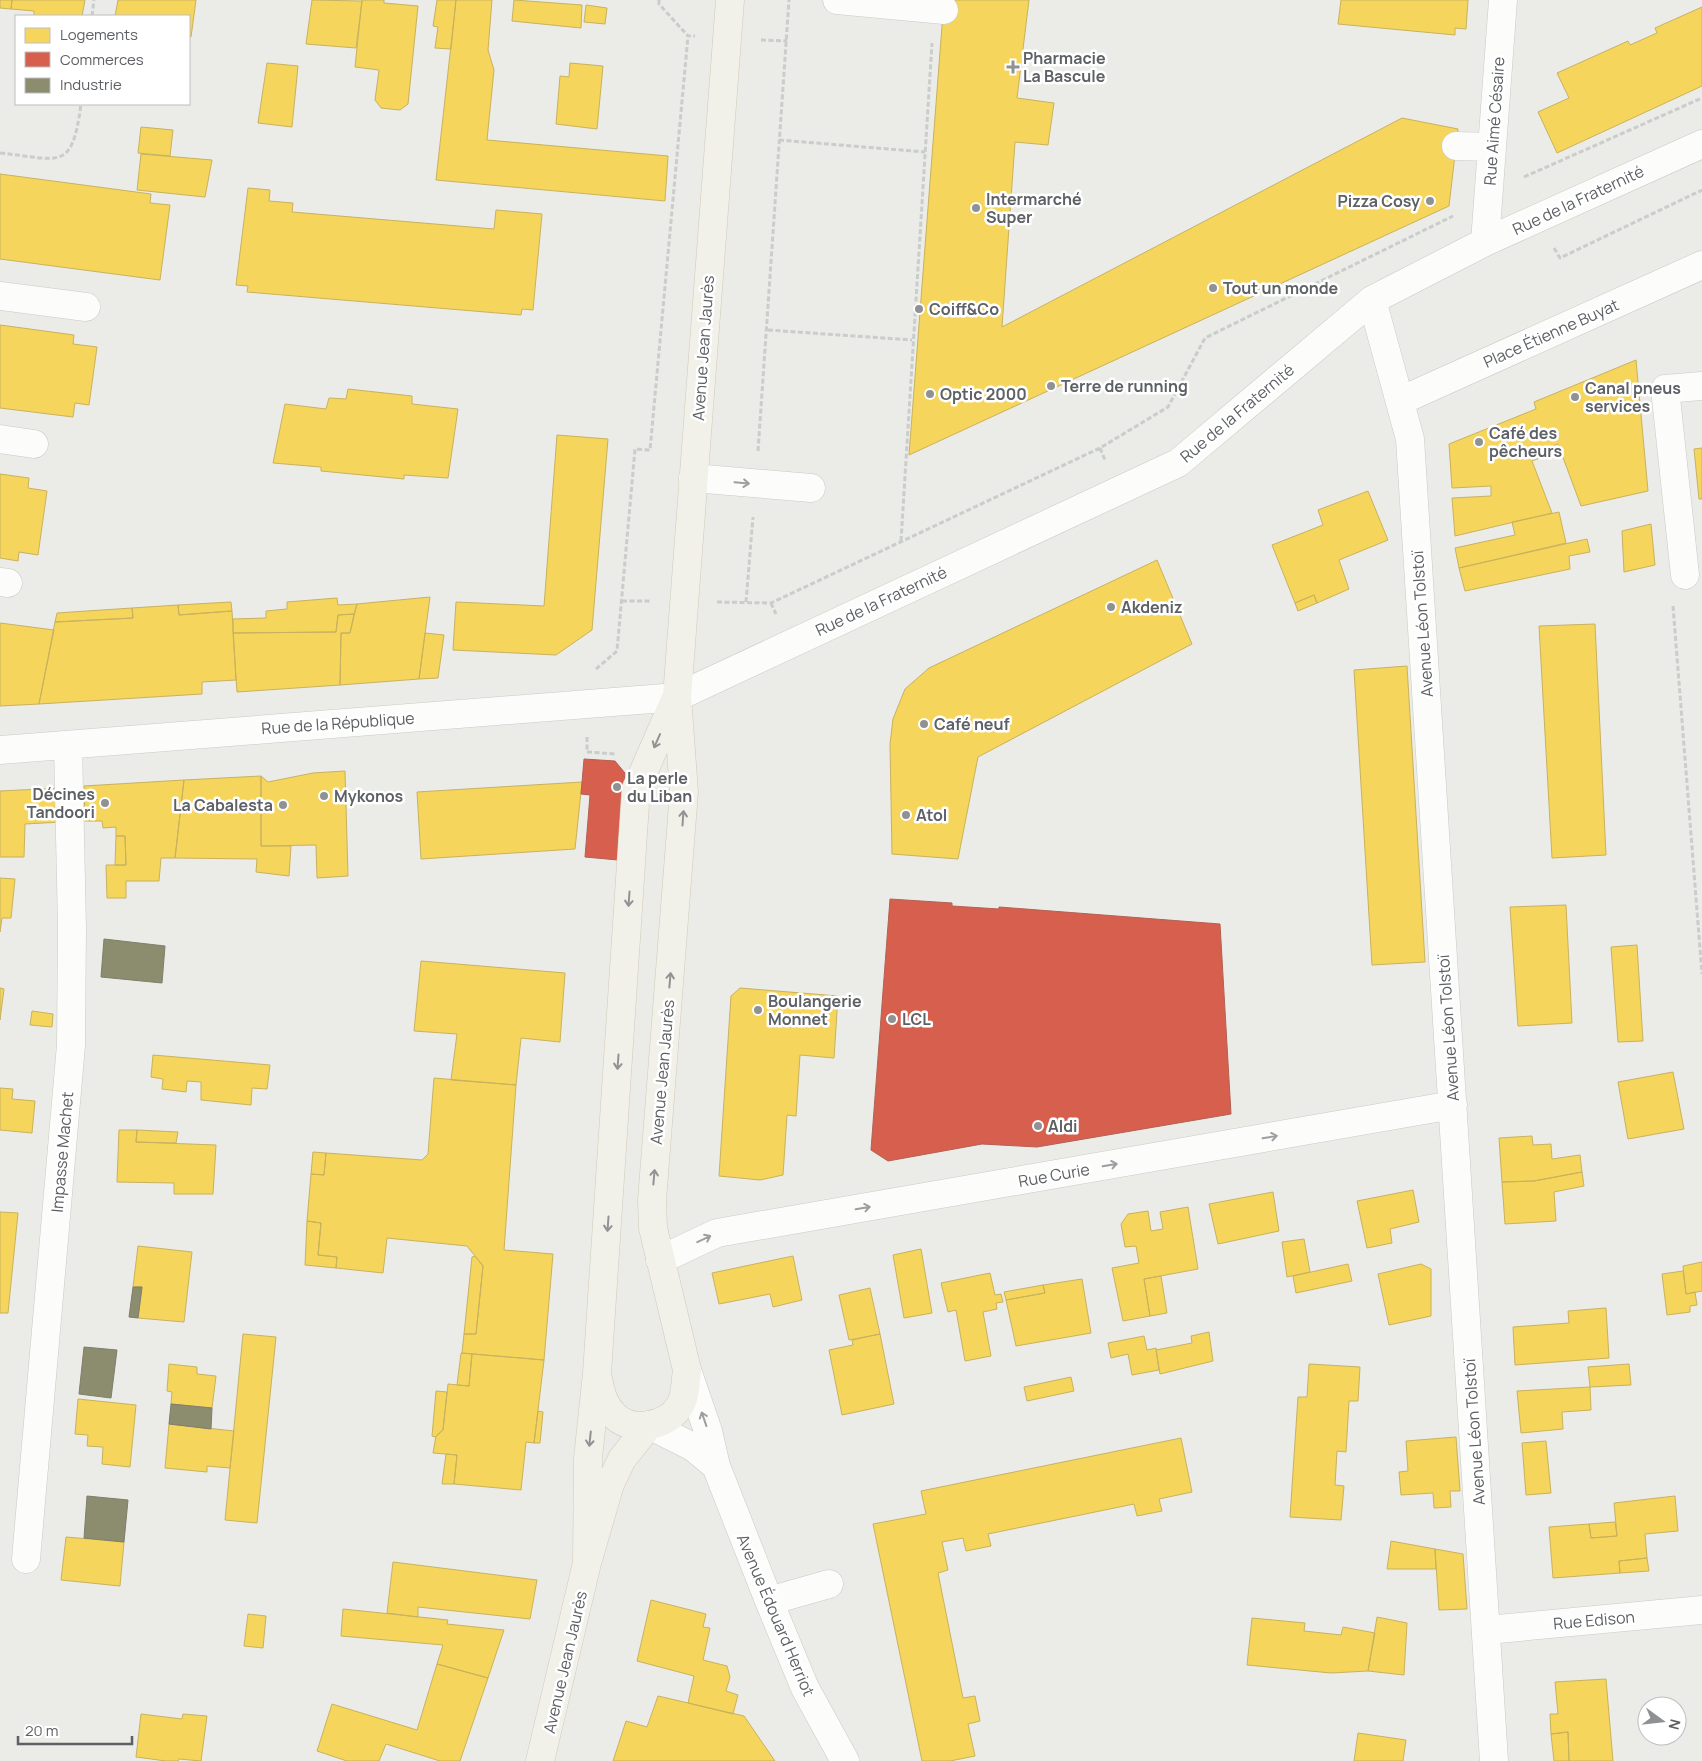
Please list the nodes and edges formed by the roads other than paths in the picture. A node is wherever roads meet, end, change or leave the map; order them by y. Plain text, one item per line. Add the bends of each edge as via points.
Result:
1 (730, 0) edge
2 (1502, 0) edge
3 (844, 1) edge
4 (939, 9) road end
5 (1702, 144) edge
6 (1456, 146) dead end
7 (1492, 148) junction
8 (1485, 242) junction
9 (1702, 265) edge
10 (0, 296) edge
11 (1372, 300) junction
12 (86, 308) dead end
13 (1702, 386) edge
14 (1400, 401) junction
15 (0, 439) edge
16 (34, 444) dead end
17 (694, 478) junction
18 (811, 488) dead end
19 (1685, 575) road end
20 (677, 697) junction
21 (68, 745) junction
22 (0, 750) edge
23 (1453, 1105) junction
24 (660, 1260) junction
25 (686, 1370) junction
26 (597, 1373) junction
27 (649, 1425) junction
28 (716, 1466) junction
29 (26, 1559) dead end
30 (587, 1563) junction
31 (829, 1584) dead end
32 (769, 1601) junction
33 (1702, 1610) edge
34 (1487, 1630) junction
35 (540, 1761) edge
36 (844, 1761) edge
37 (1494, 1761) edge

1 - 17 main road, Avenue Jean Jaurès
2 - 7 street, Rue Aimé Césaire
3 - 4 street
5 - 8 street, Rue de la Fraternité
6 - 7 street
7 - 8 street, Rue Aimé Césaire
8 - 11 street, Rue de la Fraternité
9 - 14 street, Place Étienne Buyat
10 - 12 street
11 - 14 street, Avenue Léon Tolstoï
11 - 20 street, Rue de la Fraternité via 1178,463
13 - 19 street via 1666,389
14 - 23 street, Avenue Léon Tolstoï via 1410,439
15 - 16 street
17 -> 18 street
17 - 20 main road, Avenue Jean Jaurès
20 - 21 street, Rue de la République
24 -> 20 main road, Avenue Jean Jaurès via 653,1228 652,1200 684,792
20 -> 26 main road, Avenue Jean Jaurès via 636,790
21 - 22 street, Rue de la République
21 - 29 street, Impasse Machet via 71,1045
24 -> 23 street, Rue Curie via 717,1233
23 - 34 street, Avenue Léon Tolstoï
24 - 25 main road, Avenue Jean Jaurès
25 - 27 main road, Avenue Jean Jaurès via 684,1392 678,1408 663,1420
28 -> 25 street, Avenue Édouard Herriot via 708,1431
26 - 27 main road, Avenue Jean Jaurès via 602,1398 615,1417 632,1425
26 -> 30 main road, Avenue Jean Jaurès via 588,1458
27 - 28 street via 693,1447
27 - 30 main road, Avenue Jean Jaurès via 622,1459 610,1484
28 - 32 street, Avenue Édouard Herriot
30 - 35 main road, Avenue Jean Jaurès
31 - 32 street
32 - 36 street, Avenue Édouard Herriot via 804,1688
33 - 34 street, Rue Edison
34 - 37 street, Avenue Léon Tolstoï

